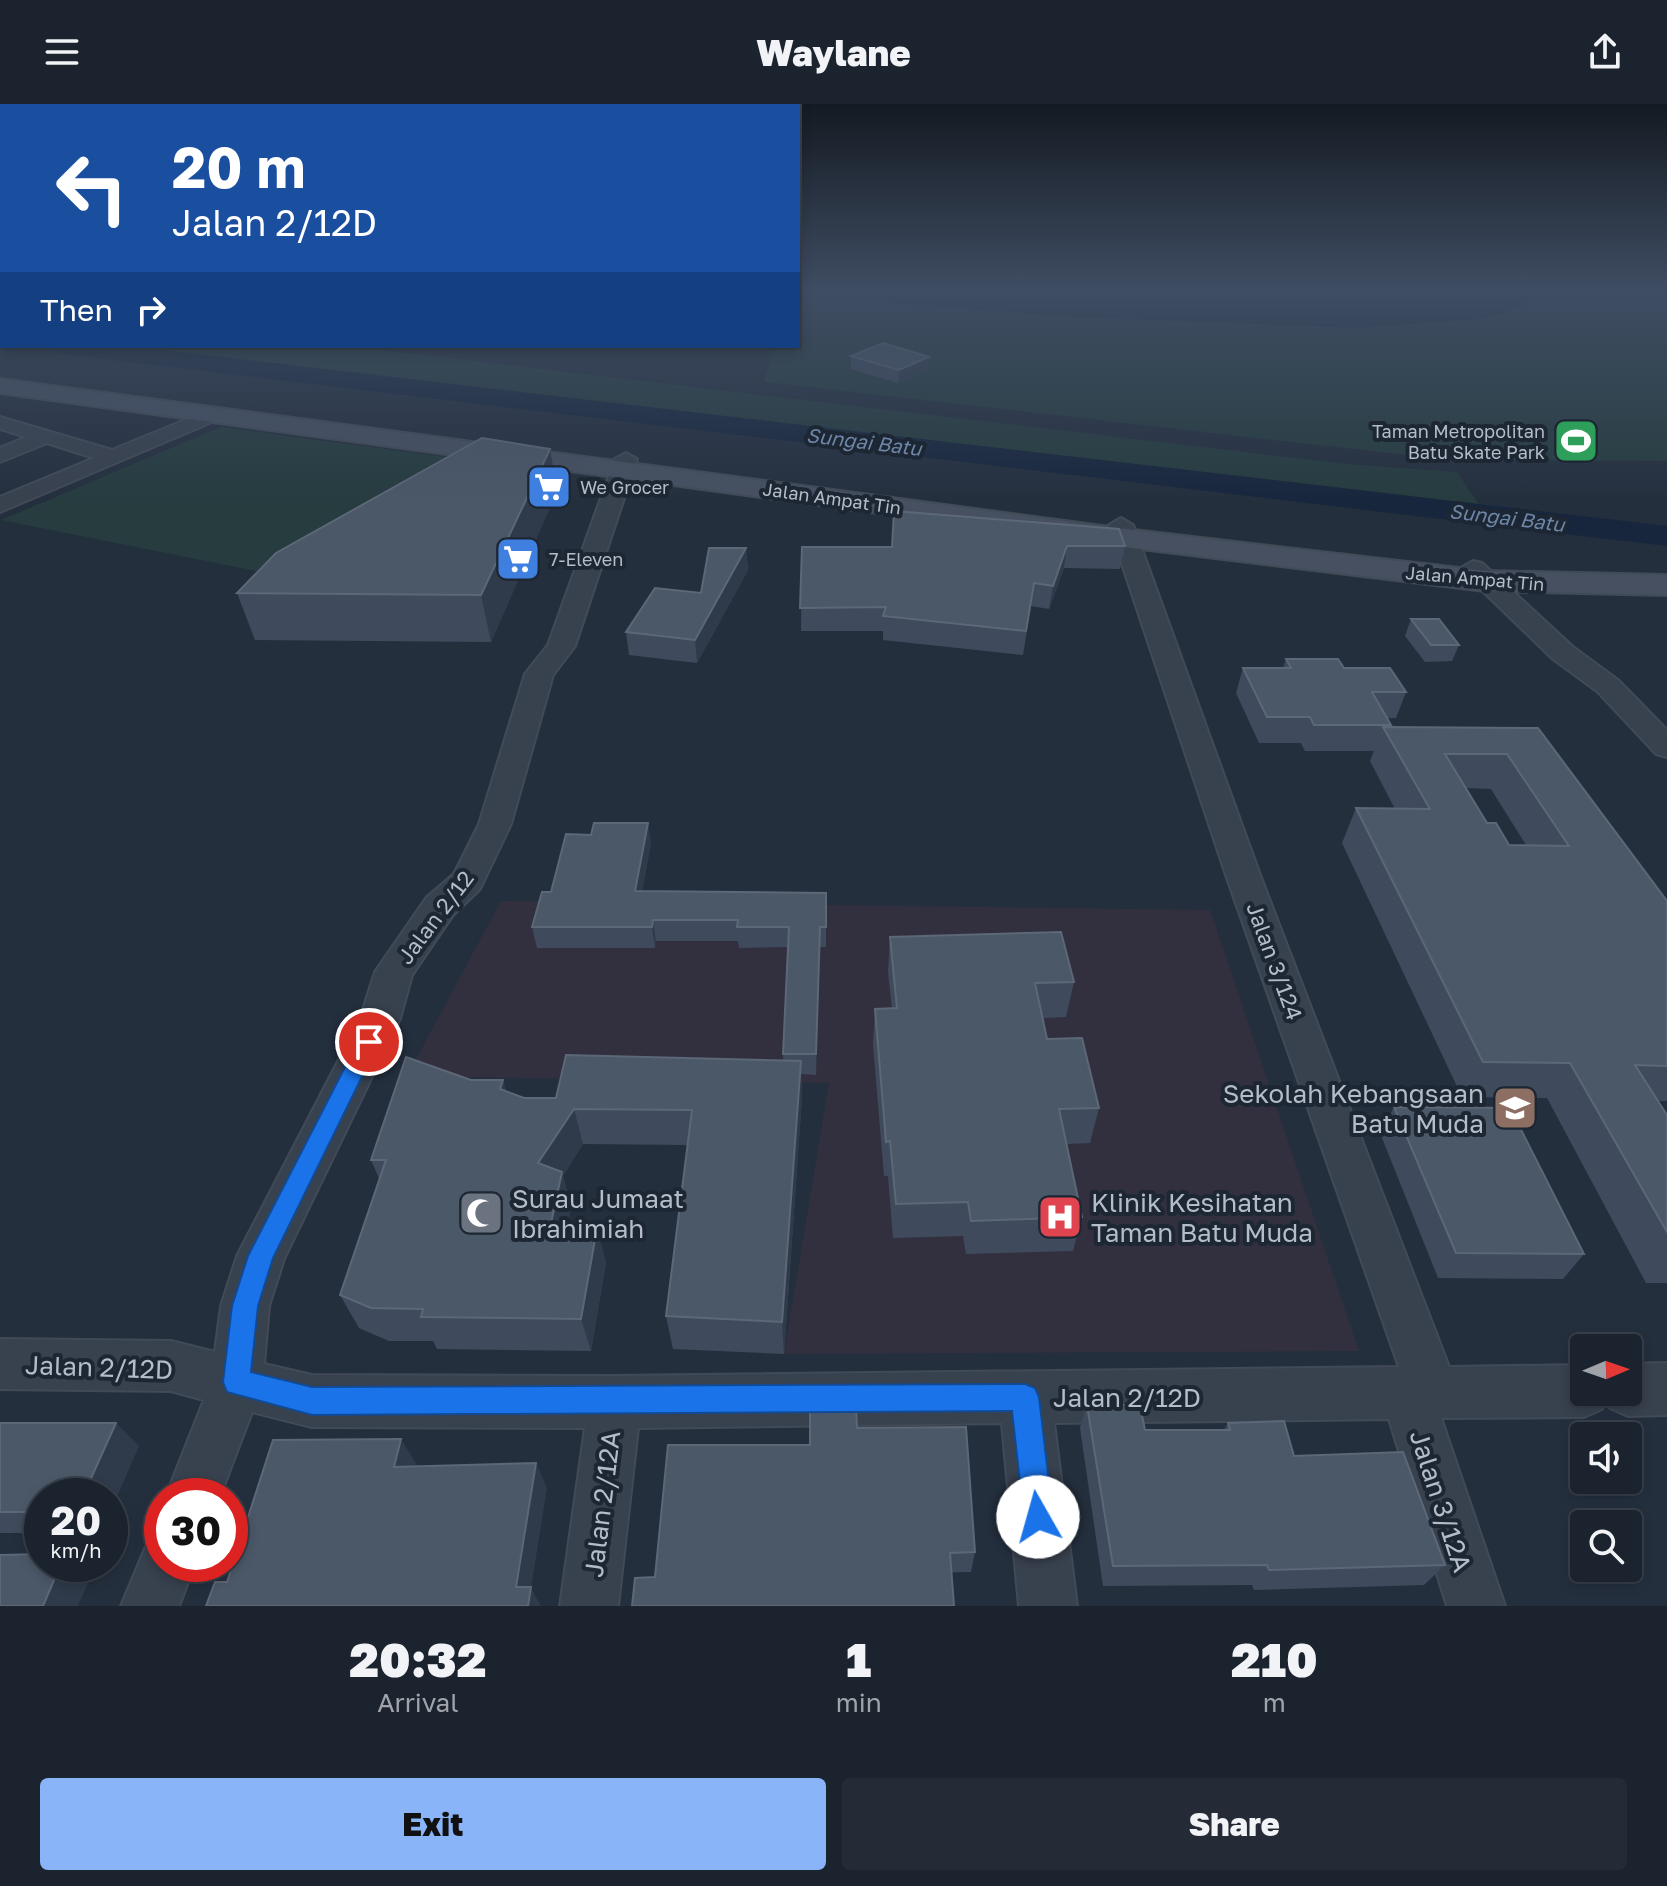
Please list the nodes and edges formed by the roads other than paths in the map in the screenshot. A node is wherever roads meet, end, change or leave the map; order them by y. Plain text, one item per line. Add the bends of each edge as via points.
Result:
1 (0, 378) edge
2 (0, 386) edge
3 (151, 396) junction
4 (212, 415) junction
5 (0, 423) edge
6 (47, 436) junction
7 (0, 456) edge
8 (114, 457) junction
9 (624, 464) junction
10 (6, 499) edge
11 (1123, 532) junction
12 (1667, 572) edge
13 (1497, 576) junction
14 (1667, 585) edge
15 (1608, 686) junction
16 (1667, 748) edge
17 (0, 1364) edge
18 (237, 1382) junction
19 (1667, 1389) edge
20 (1642, 1390) edge
21 (1570, 1391) edge
22 (1412, 1395) junction
23 (1025, 1397) junction
24 (615, 1402) junction
25 (200, 1478) edge
26 (160, 1582) edge
27 (150, 1606) edge
28 (589, 1606) edge
29 (1048, 1606) edge
30 (1476, 1606) edge

1 - 3 street, Jalan Ampat Tin
2 - 4 street, Jalan Ampat Tin
3 - 4 street via 208,408 214,410
3 - 9 street, Jalan Ampat Tin
4 - 8 street
4 - 9 street, Jalan Ampat Tin
5 - 6 street
6 - 7 street
6 - 8 street
8 - 10 street
9 - 11 street, Jalan Ampat Tin
9 - 18 street, Jalan 2/12 via 561,646 539,674 495,824 468,881 440,906 394,972 380,1019 261,1256 245,1306
11 - 13 street, Jalan Ampat Tin
11 - 22 street, Jalan 3/124 via 1243,875
12 - 13 street, Jalan Ampat Tin
13 - 14 street, Jalan Ampat Tin
13 - 15 street via 1563,653
13 - 15 street via 1586,652
15 - 16 street
17 - 18 street, Jalan 2/12D via 171,1366
18 - 24 street, Jalan 2/12D via 312,1401
18 - 25 street, Jalan 2/12
19 - 20 street
21 - 22 street, Jalan 2/12D
22 - 23 street, Jalan 2/12D
22 - 30 street, Jalan 3/12A
23 - 24 street, Jalan 2/12D
23 - 29 street
24 - 28 street, Jalan 2/12A
26 - 27 street

